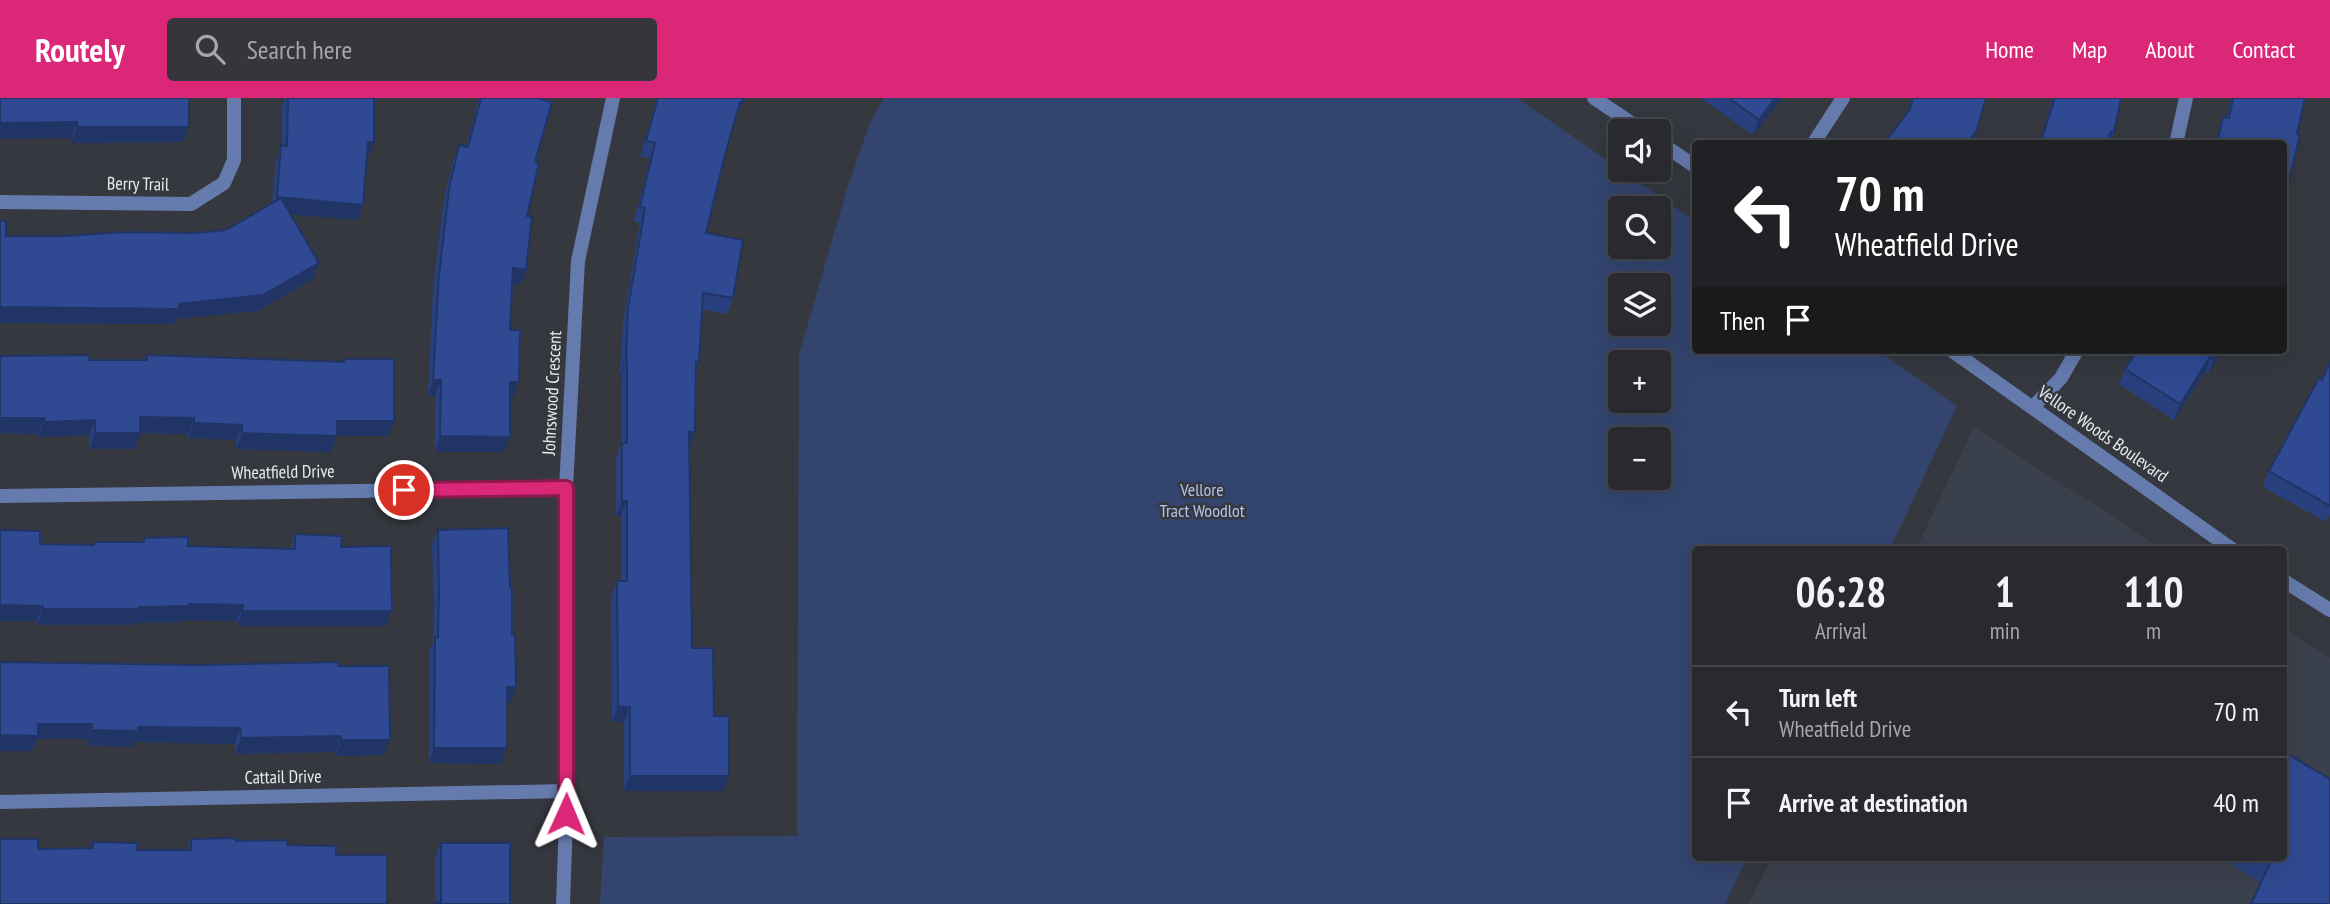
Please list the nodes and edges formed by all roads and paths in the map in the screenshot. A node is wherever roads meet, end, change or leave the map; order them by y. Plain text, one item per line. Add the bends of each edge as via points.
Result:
1 (234, 98) edge
2 (613, 98) edge
3 (1594, 98) edge
4 (1843, 98) edge
5 (2186, 98) edge
6 (1625, 119) edge
7 (1816, 140) edge
8 (2177, 140) edge
9 (1671, 150) edge
10 (1692, 164) edge
11 (0, 202) edge
12 (1957, 354) edge
13 (2075, 354) edge
14 (2033, 407) junction
15 (566, 488) junction
16 (0, 496) edge
17 (2227, 546) edge
18 (2287, 583) edge
19 (2330, 610) edge
20 (567, 791) junction
21 (0, 802) edge
22 (563, 904) edge

1 - 11 street, Berry Trail via 234,160 224,183 191,204
2 - 15 street, Johnswood Crescent via 578,261
3 - 6 street
4 - 7 street
5 - 8 street
9 - 10 street
12 - 14 street, Vellore Woods Boulevard
13 - 14 street via 2061,378
14 - 17 street, Vellore Woods Boulevard
15 - 16 street, Wheatfield Drive
15 - 20 street, Johnswood Crescent
18 - 19 street
20 - 21 street, Cattail Drive
20 - 22 street, Johnswood Crescent

